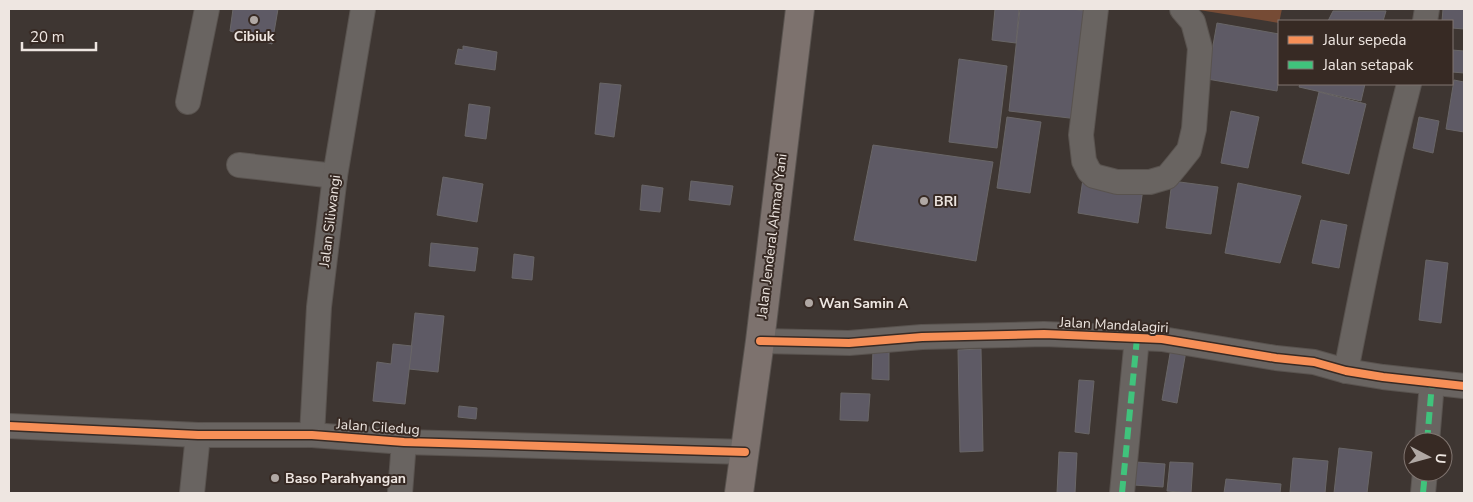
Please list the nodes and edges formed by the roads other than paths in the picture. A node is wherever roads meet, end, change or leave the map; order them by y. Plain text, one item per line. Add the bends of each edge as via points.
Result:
1 (207, 9) edge
2 (363, 9) edge
3 (800, 9) edge
4 (1096, 9) edge
5 (1182, 9) edge
6 (1409, 85) edge
7 (188, 102) dead end
8 (239, 165) dead end
9 (335, 176) junction
10 (1137, 338) junction
11 (760, 341) junction
12 (1346, 371) junction
13 (1432, 383) junction
14 (1464, 386) edge
15 (9, 426) edge
16 (1428, 432) edge
17 (198, 435) junction
18 (312, 435) junction
19 (404, 442) junction
20 (745, 452) junction
21 (192, 493) edge
22 (400, 493) edge
23 (740, 493) edge
24 (1122, 493) edge

1 - 7 street
2 - 9 street, Jalan Siliwangi
3 - 11 main road, Jalan Jenderal Ahmad Yani
4 - 5 street via 1081,135 1084,161 1094,176 1117,182 1150,182 1167,177 1177,165 1189,150 1194,129 1200,48 1193,22
6 - 12 street via 1372,238
8 - 9 street
9 - 18 street, Jalan Siliwangi via 319,307
10 - 11 street, Jalan Mandalagiri via 1044,334 922,337 849,343
10 - 12 street, Jalan Mandalagiri via 1314,362
10 - 24 street
11 - 20 main road, Jalan Jenderal Ahmad Yani
12 - 13 street, Jalan Mandalagiri
13 - 14 street, Jalan Mandalagiri
13 - 16 street
15 - 17 street, Jalan Ciledug
17 - 18 street, Jalan Ciledug
17 - 21 street
18 - 19 street, Jalan Ciledug
19 - 20 street, Jalan Ciledug
19 - 22 street
20 - 23 main road, Jalan Jenderal Ahmad Yani

